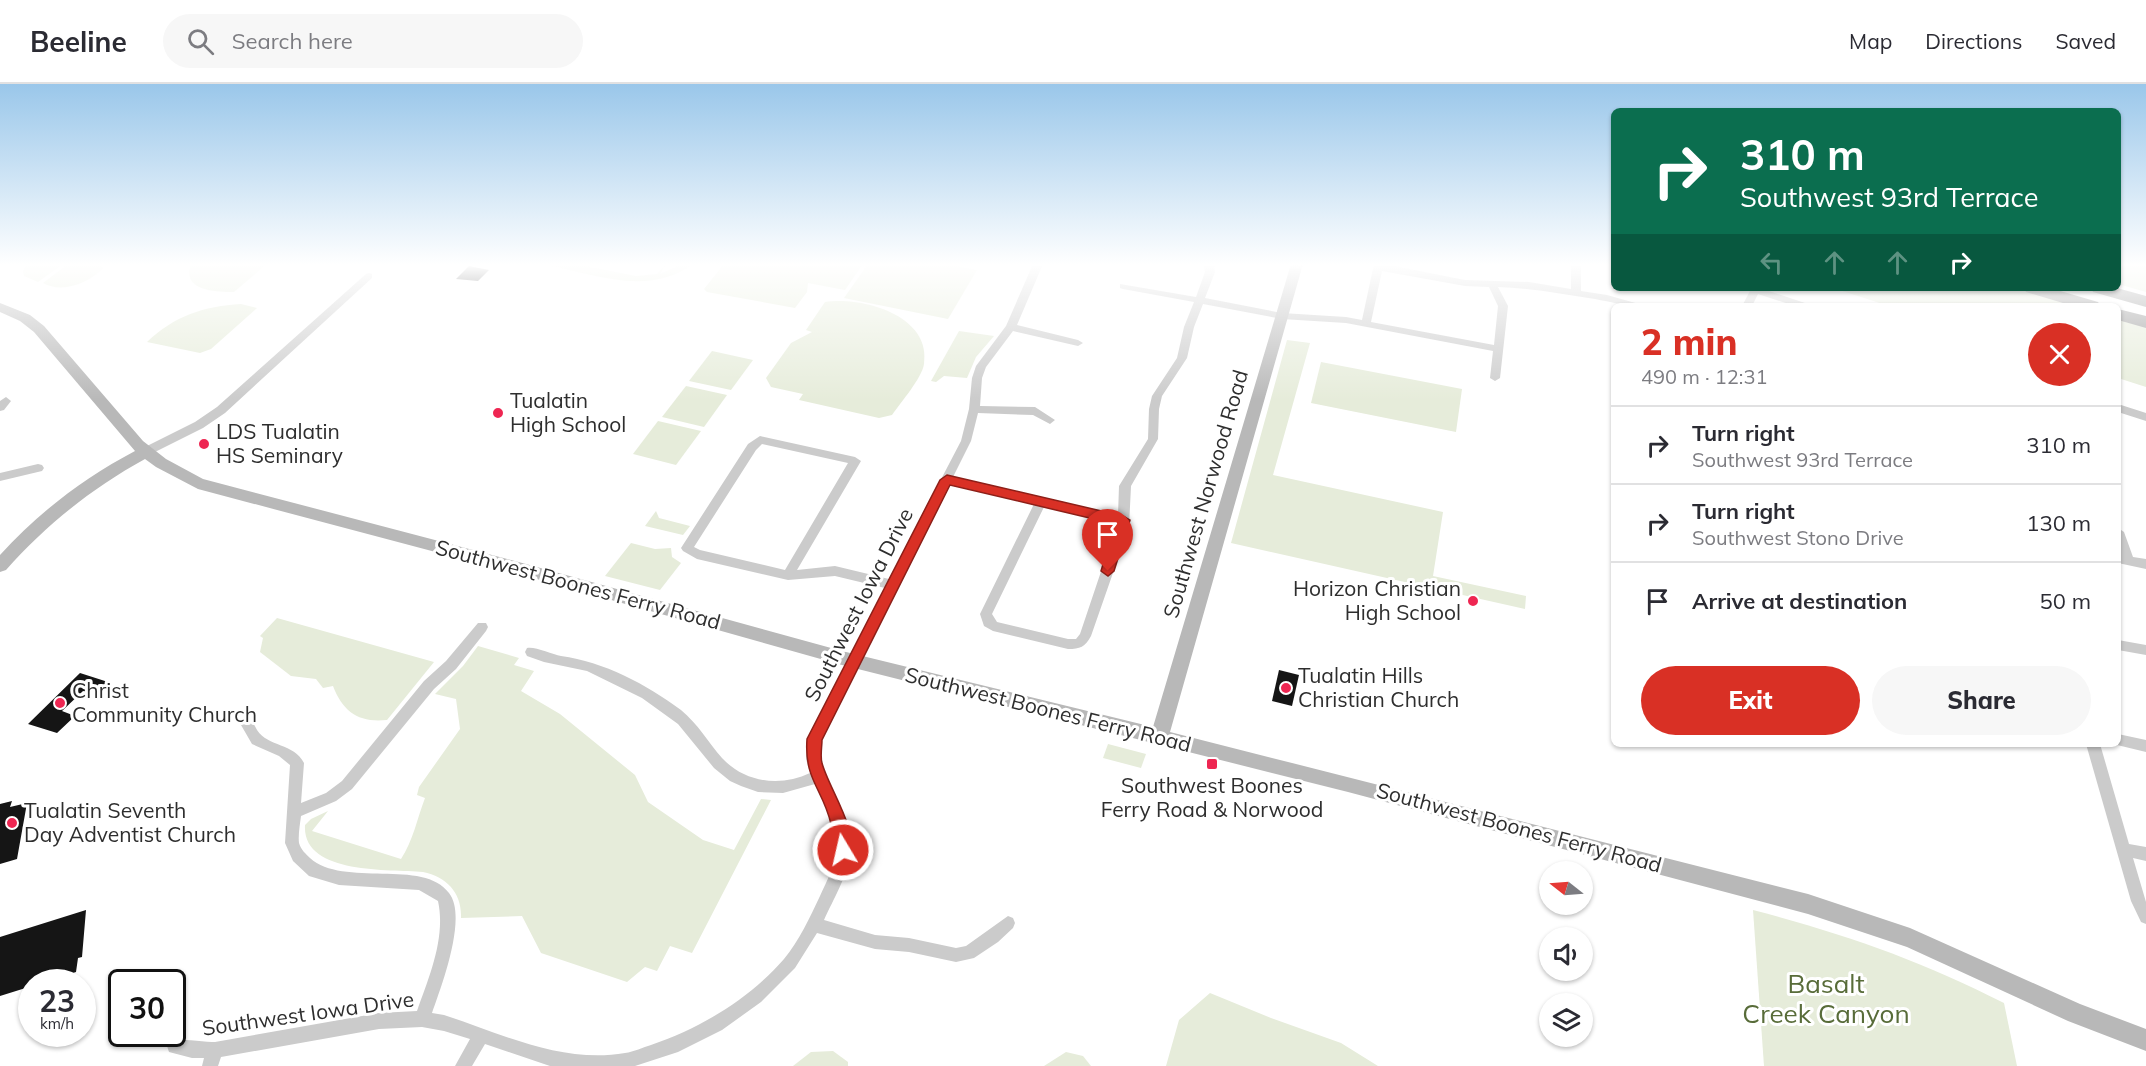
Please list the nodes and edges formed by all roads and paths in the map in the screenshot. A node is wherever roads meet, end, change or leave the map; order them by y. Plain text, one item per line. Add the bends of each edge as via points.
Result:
1 (6, 310) edge
2 (331, 310) edge
3 (1018, 310) edge
4 (1195, 310) edge
5 (1253, 310) edge
6 (1284, 310) edge
7 (1369, 310) edge
8 (1503, 310) edge
9 (1282, 315) junction
10 (2121, 315) edge
11 (2146, 322) edge
12 (1366, 324) junction
13 (1011, 327) junction
14 (1078, 343) dead end
15 (1498, 348) junction
16 (1495, 378) dead end
17 (974, 409) junction
18 (2121, 409) edge
19 (2146, 417) edge
20 (1050, 420) dead end
21 (145, 452) junction
22 (38, 468) dead end
23 (0, 477) edge
24 (947, 480) junction
25 (1040, 503) junction
26 (1123, 520) junction
27 (2123, 559) edge
28 (2146, 564) edge
29 (0, 566) edge
30 (788, 575) junction
31 (893, 585) junction
32 (482, 627) dead end
33 (2121, 646) edge
34 (2146, 650) edge
35 (531, 652) dead end
36 (855, 660) junction
37 (248, 725) dead end
38 (1160, 738) junction
39 (2121, 741) edge
40 (2146, 746) edge
41 (2094, 747) edge
42 (818, 776) junction
43 (294, 812) junction
44 (2123, 849) junction
45 (2146, 854) edge
46 (2146, 917) edge
47 (1008, 923) dead end
48 (814, 926) junction
49 (422, 1019) junction
50 (480, 1037) junction
51 (2146, 1040) edge
52 (174, 1047) dead end
53 (212, 1058) edge
54 (626, 1064) edge
55 (463, 1066) edge

1 - 21 main road, Southwest Boones Ferry Road via 27,319 45,335
2 - 21 street via 214,415
3 - 13 street, Southwest Iowa Drive
4 - 26 street via 1182,358 1157,396 1153,439 1125,486
5 - 9 street
6 - 9 main road, Southwest Norwood Road
7 - 12 street
8 - 15 street
9 - 12 street
9 - 38 main road, Southwest Norwood Road
10 - 11 highway
12 - 15 street
13 - 14 street
13 - 17 street, Southwest Iowa Drive via 981,366 976,378
15 - 16 street
17 - 20 street via 1035,411
17 - 24 street, Southwest Iowa Drive via 966,441
18 - 19 street
21 - 29 main road via 81,491
21 - 36 main road, Southwest Boones Ferry Road via 187,478 228,492
22 - 23 street
24 - 25 street
24 - 31 street, Southwest Iowa Drive
25 - 26 street
25 - 26 street via 986,614 993,626 1068,644 1079,644 1085,636
27 - 28 street
30 - 30 street via 855,461 760,440 687,548 697,554
30 - 31 street via 835,571
31 - 36 street, Southwest Iowa Drive
32 - 43 street via 347,785 331,797
33 - 34 street
35 - 42 street via 543,659 585,666 614,677 665,706 684,721 724,769 741,779 778,788 803,784
36 - 38 main road, Southwest Boones Ferry Road
36 - 42 street, Southwest Iowa Drive via 814,739 813,759
37 - 43 street via 257,741 281,749 297,763
38 - 51 main road, Southwest Boones Ferry Road via 1482,818 1856,918
39 - 40 street
41 - 44 street
42 - 48 street, Southwest Iowa Drive via 839,822 843,850
43 - 49 street via 292,843 298,856 314,871 339,878 420,883 444,897 448,914 442,960
44 - 45 street
44 - 46 street
47 - 48 street via 969,953 956,955 875,942
48 - 54 street, Southwest Iowa Drive via 790,963 756,997 678,1044
49 - 50 street, Southwest Iowa Drive
49 - 53 street, Southwest Iowa Drive via 379,1022
50 - 54 street, Southwest Iowa Drive via 553,1059
50 - 55 street
52 - 53 street, Southwest Iowa Drive

